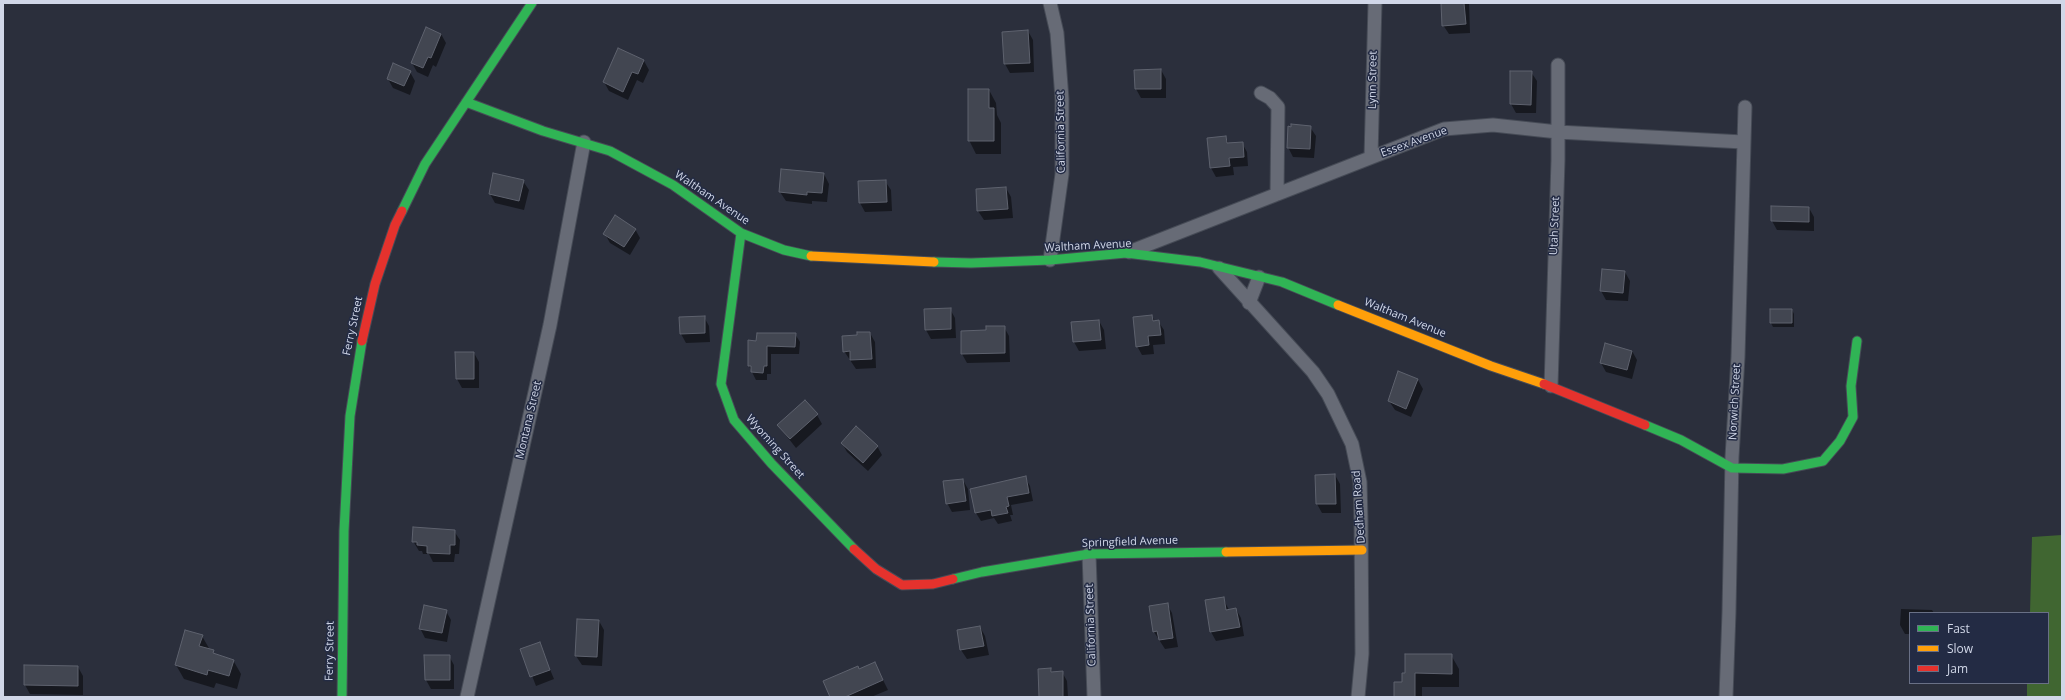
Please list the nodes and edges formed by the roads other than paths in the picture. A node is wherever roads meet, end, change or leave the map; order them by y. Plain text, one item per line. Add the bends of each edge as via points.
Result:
1 (532, 3) edge
2 (1050, 3) edge
3 (1375, 3) edge
4 (1558, 65) dead end
5 (1260, 93) dead end
6 (466, 102) junction
7 (1745, 107) dead end
8 (1558, 132) junction
9 (584, 142) junction
10 (1743, 142) junction
11 (1371, 157) junction
12 (1277, 194) junction
13 (741, 233) junction
14 (1126, 253) junction
15 (1050, 260) junction
16 (1219, 268) junction
17 (1258, 277) junction
18 (1249, 304) junction
19 (1857, 341) dead end
20 (1551, 386) junction
21 (1732, 468) junction
22 (846, 542) joint
23 (1362, 550) junction
24 (1089, 554) junction
25 (342, 697) edge
26 (467, 697) edge
27 (1094, 697) edge
28 (1358, 697) edge
29 (1726, 697) edge

1 - 6 street, Ferry Street
2 - 15 street, California Street via 1057,33 1062,99 1062,174
3 - 11 street, Lynn Street
4 - 8 street, Utah Street
5 - 12 street via 1278,106
6 - 9 street, Waltham Avenue via 542,131
6 - 25 street, Ferry Street via 425,164 401,211 375,284 361,344 347,457
7 - 10 street, Norwich Street
8 - 10 street, Essex Avenue
8 - 11 street, Essex Avenue via 1493,125 1444,128
8 - 20 street, Utah Street
9 - 13 street, Waltham Avenue via 610,151 652,173
9 - 26 street, Montana Street via 550,325
10 - 21 street, Norwich Street via 1738,357
11 - 12 street, Essex Avenue
12 - 14 street, Essex Avenue
13 - 15 street, Waltham Avenue via 805,256 971,263
13 - 22 street, Wyoming Street via 721,384 734,420
14 - 15 street, Waltham Avenue
14 - 16 street, Waltham Avenue via 1200,262
16 - 17 street, Waltham Avenue
16 - 18 street, Dedham Road
17 - 18 street
17 - 20 street, Waltham Avenue via 1282,282 1491,366
18 - 23 street, Dedham Road via 1313,372 1342,419 1352,444 1360,482
19 - 21 street via 1851,386 1852,417 1840,441 1823,461 1783,469
20 - 21 street, Waltham Avenue via 1681,440
21 - 29 street, Norwich Street
22 - 24 street, Springfield Avenue via 876,569 902,585 933,584 982,572
23 - 24 street, Springfield Avenue
23 - 28 street, Dedham Road via 1362,654
24 - 27 street, California Street

